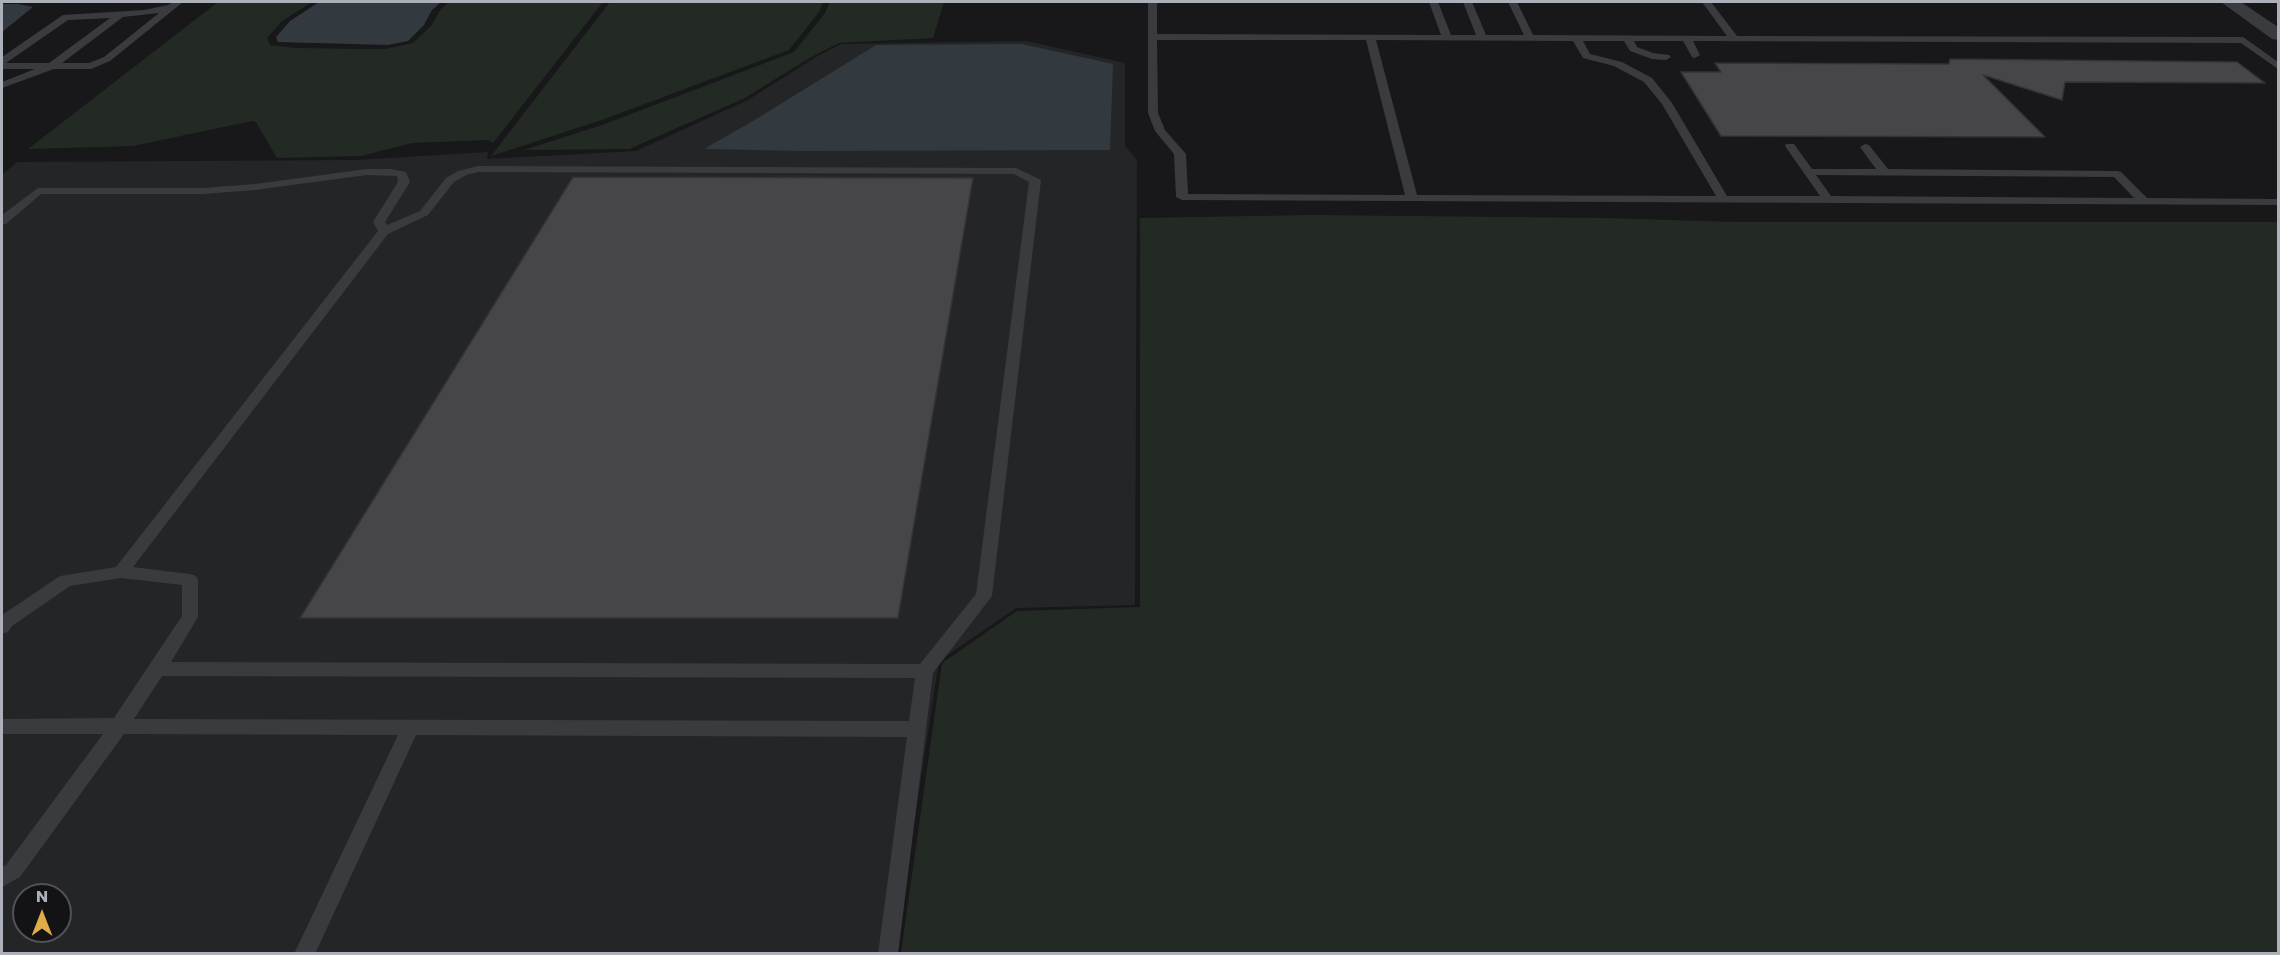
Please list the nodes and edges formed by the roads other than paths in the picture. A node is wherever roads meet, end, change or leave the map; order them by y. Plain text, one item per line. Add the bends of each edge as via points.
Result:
1 (1152, 2) edge
2 (1434, 2) edge
3 (1468, 2) edge
4 (1513, 2) edge
5 (1707, 2) edge
6 (2230, 2) edge
7 (174, 5) edge
8 (122, 14) junction
9 (2274, 29) edge
10 (1153, 37) junction
11 (1370, 37) junction
12 (1447, 38) junction
13 (1482, 38) junction
14 (1530, 38) junction
15 (1576, 38) junction
16 (1627, 38) junction
17 (1686, 38) junction
18 (1734, 38) junction
19 (1695, 55) dead end
20 (1666, 57) dead end
21 (2, 61) edge
22 (2, 66) edge
23 (2278, 66) edge
24 (50, 67) junction
25 (2, 85) edge
26 (1790, 146) dead end
27 (1865, 147) dead end
28 (1810, 172) junction
29 (1885, 173) junction
30 (1412, 198) junction
31 (1724, 200) junction
32 (1828, 200) junction
33 (2145, 202) junction
34 (2278, 202) edge
35 (2, 221) edge
36 (384, 231) junction
37 (121, 572) junction
38 (2, 627) edge
39 (157, 669) junction
40 (926, 671) junction
41 (2, 726) edge
42 (119, 726) junction
43 (411, 727) junction
44 (918, 729) junction
45 (2, 878) edge
46 (304, 954) edge
47 (888, 954) edge

1 - 10 lane
2 - 12 lane
3 - 13 lane
4 - 14 lane
5 - 18 lane
6 - 9 street
7 - 8 lane
7 - 24 lane via 107,59 91,66
8 - 21 lane via 66,17
8 - 24 lane
10 - 11 lane
10 - 30 lane via 1153,113 1160,131 1180,154 1182,197
11 - 12 lane
11 - 30 lane
12 - 13 lane
13 - 14 lane
14 - 15 lane
15 - 16 lane
15 - 31 lane via 1586,56 1618,64 1648,80 1667,102
16 - 17 lane
16 - 20 lane via 1633,49
17 - 18 lane
17 - 19 lane
18 - 23 lane via 2242,40
22 - 24 lane
24 - 25 lane
26 - 28 lane
27 - 29 lane
28 - 29 lane
28 - 32 lane
29 - 33 lane via 2117,174
30 - 31 lane
31 - 32 lane
32 - 33 lane
33 - 34 lane
35 - 36 lane via 38,190 203,191 367,172 402,174 404,182 379,222
36 - 37 lane
36 - 40 lane via 424,213 450,180 478,169 1016,171 1035,180 984,596
37 - 38 lane via 66,580
37 - 39 lane via 189,580 190,617
39 - 40 lane
39 - 42 lane
40 - 44 lane
41 - 42 lane
42 - 43 lane
42 - 45 lane via 13,871
43 - 44 lane
43 - 46 lane
44 - 47 lane

